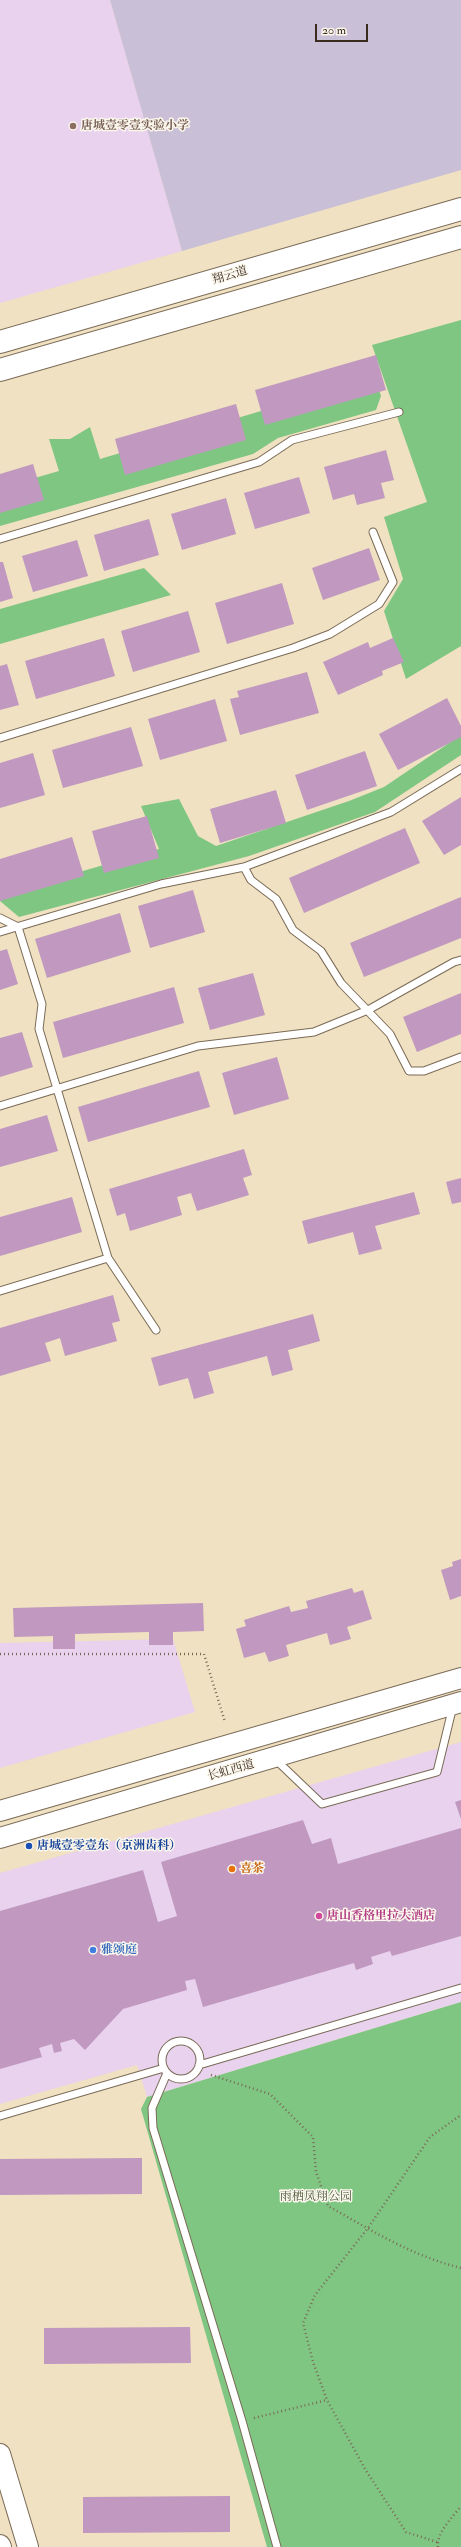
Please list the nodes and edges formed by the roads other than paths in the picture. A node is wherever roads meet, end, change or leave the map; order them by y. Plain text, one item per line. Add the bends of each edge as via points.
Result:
1 (461, 209) edge
2 (461, 237) edge
3 (0, 342) edge
4 (0, 370) edge
5 (398, 412) dead end
6 (373, 532) dead end
7 (0, 539) edge
8 (0, 738) edge
9 (461, 769) edge
10 (244, 867) junction
11 (0, 918) edge
12 (18, 927) junction
13 (0, 932) edge
14 (461, 960) edge
15 (368, 1010) junction
16 (461, 1056) edge
17 (57, 1088) junction
18 (0, 1106) edge
19 (108, 1258) junction
20 (0, 1291) edge
21 (156, 1330) dead end
22 (461, 1678) edge
23 (458, 1703) edge
24 (275, 1758) junction
25 (0, 1811) edge
26 (0, 1838) edge
27 (461, 1988) edge
28 (199, 2065) junction
29 (166, 2071) junction
30 (0, 2116) edge
31 (0, 2454) edge
32 (28, 2547) edge
33 (277, 2547) edge

1 - 3 main road, 翔云道
2 - 4 main road
5 - 7 lane via 292,440 259,462
6 - 8 lane via 393,582 379,604 330,634 294,648
9 - 10 lane via 391,812
10 - 12 lane via 161,884
10 - 15 lane via 251,880 276,899 293,930 321,951 341,983
11 - 12 lane
12 - 13 lane
12 - 17 lane via 42,1004 39,1029
14 - 15 lane
15 - 16 lane via 390,1034 409,1071 424,1071
15 - 17 lane via 314,1032 198,1046
17 - 18 lane
17 - 19 lane
19 - 20 lane
19 - 21 lane
22 - 25 main road
23 - 24 main road, 长虹西道
23 - 24 lane via 437,1772 322,1804
24 - 26 main road, 长虹西道
27 - 28 lane
28 - 29 lane via 196,2071 186,2078 179,2079
28 - 29 lane via 200,2059 196,2048 185,2041 173,2042 164,2050 162,2056
29 - 30 lane
29 - 33 lane via 152,2108 153,2128 242,2421
31 - 32 main road

